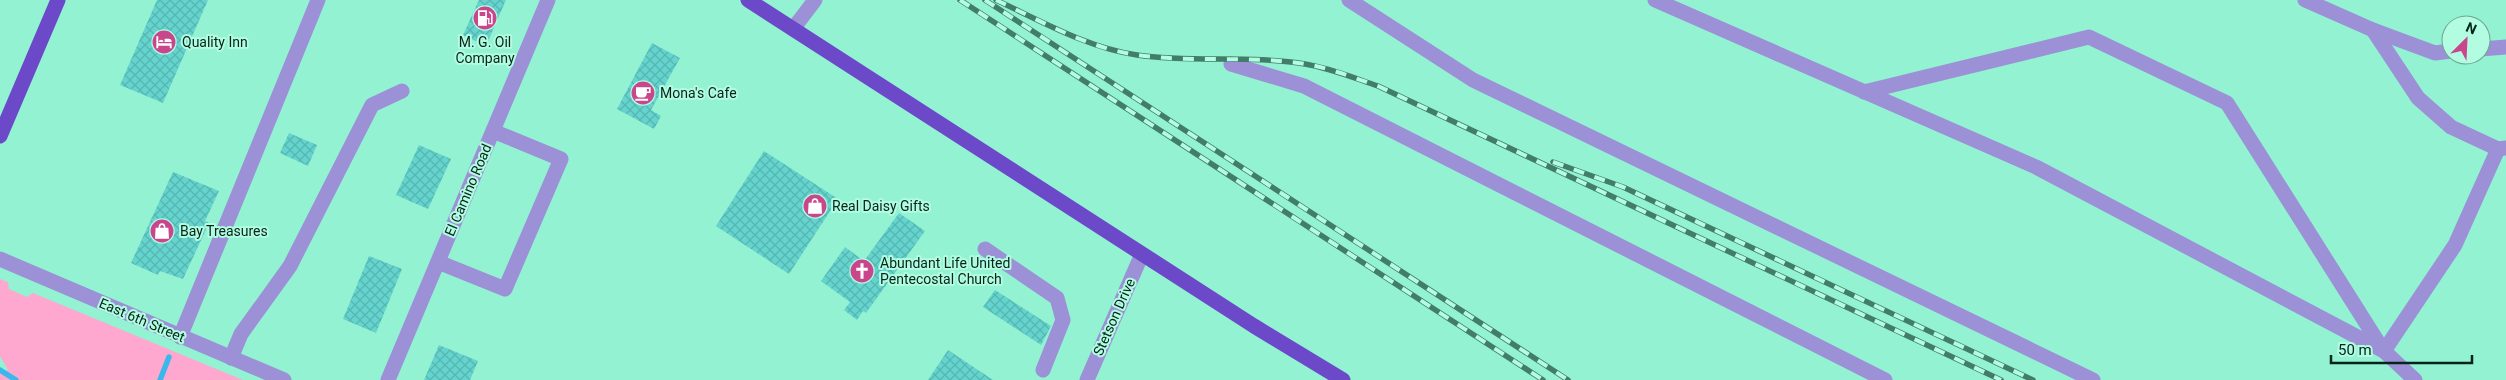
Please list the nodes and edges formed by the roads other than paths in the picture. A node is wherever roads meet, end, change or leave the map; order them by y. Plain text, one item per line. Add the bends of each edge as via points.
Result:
1 (58, 0) edge
2 (318, 0) edge
3 (548, 0) edge
4 (748, 0) edge
5 (815, 0) edge
6 (1350, 0) edge
7 (1655, 0) edge
8 (2305, 0) edge
9 (793, 29) junction
10 (2373, 30) junction
11 (2506, 47) edge
12 (2491, 48) edge
13 (2441, 52) edge
14 (1231, 64) dead end
15 (402, 91) dead end
16 (1864, 92) junction
17 (493, 131) junction
18 (0, 136) edge
19 (2502, 148) edge
20 (985, 249) dead end
21 (1142, 254) junction
22 (0, 259) edge
23 (438, 262) junction
24 (180, 337) junction
25 (2384, 351) junction
26 (230, 358) junction
27 (1043, 370) dead end
28 (284, 380) edge
29 (388, 380) edge
30 (1086, 380) edge
31 (1343, 380) edge
32 (1885, 380) edge
33 (2093, 380) edge
34 (2415, 380) edge

1 - 18 main road
2 - 24 street
3 - 17 street, El Camino Road
4 - 9 main road
5 - 9 street
6 - 33 street via 1473,80
7 - 16 street
8 - 10 street
9 - 21 main road
10 - 13 street
10 - 19 street via 2418,98 2451,127
11 - 12 street
14 - 32 street via 1304,86
15 - 26 street via 372,105 290,266 242,334
16 - 25 street via 2036,167
16 - 25 street via 2089,36 2227,103
17 - 23 street, El Camino Road
17 - 23 street via 561,159 505,289
19 - 25 street via 2455,245
20 - 27 street via 1056,298 1063,320
21 - 30 street, Stetson Drive
21 - 31 main road
22 - 24 street, East 6th Street
23 - 29 street, El Camino Road
24 - 26 street, East 6th Street
25 - 34 street
26 - 28 street, East 6th Street

